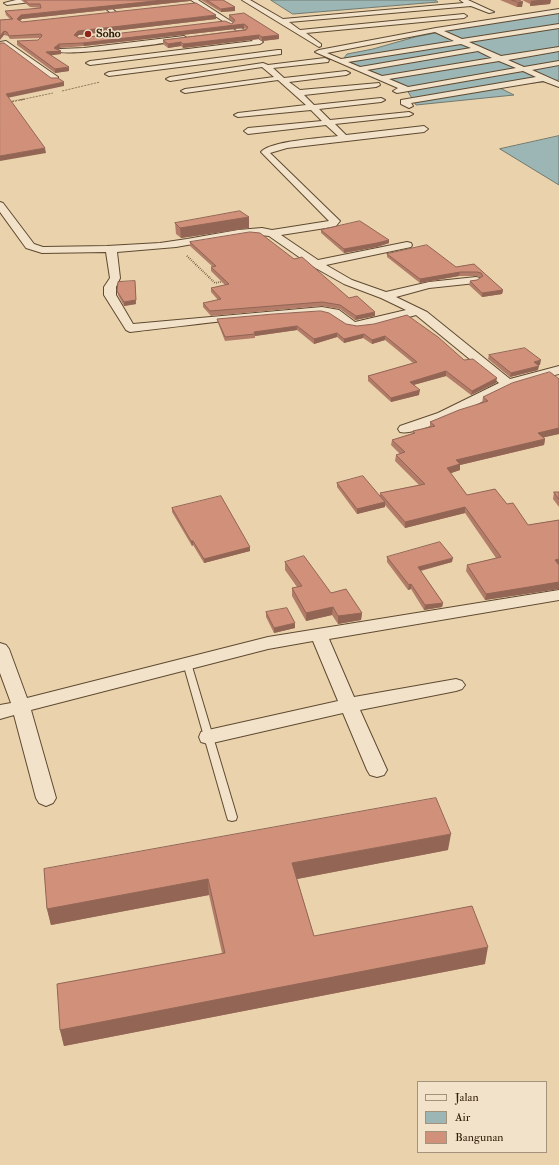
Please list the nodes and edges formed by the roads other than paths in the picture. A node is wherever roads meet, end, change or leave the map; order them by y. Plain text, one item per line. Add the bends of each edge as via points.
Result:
1 (31, 0) edge
2 (245, 0) edge
3 (463, 0) edge
4 (7, 2) dead end
5 (101, 2) edge
6 (195, 2) edge
7 (472, 4) junction
8 (559, 9) edge
9 (120, 11) edge
10 (263, 11) junction
11 (113, 12) junction
12 (213, 12) junction
13 (105, 13) edge
14 (197, 13) edge
15 (250, 13) dead end
16 (282, 21) junction
17 (403, 22) junction
18 (372, 25) junction
19 (411, 26) dead end
20 (559, 26) edge
21 (339, 28) junction
22 (436, 30) junction
23 (244, 31) junction
24 (383, 31) dead end
25 (298, 32) junction
26 (228, 33) edge
27 (3, 34) edge
28 (352, 35) dead end
29 (190, 38) edge
30 (459, 40) junction
31 (259, 42) junction
32 (7, 43) edge
33 (319, 45) dead end
34 (82, 47) junction
35 (492, 47) dead end
36 (478, 49) junction
37 (559, 49) edge
38 (60, 51) edge
39 (174, 52) junction
40 (499, 58) junction
41 (230, 59) junction
42 (325, 60) dead end
43 (339, 61) junction
44 (90, 63) junction
45 (189, 63) junction
46 (559, 63) edge
47 (240, 64) dead end
48 (267, 67) junction
49 (359, 69) junction
50 (523, 69) junction
51 (200, 70) dead end
52 (153, 72) junction
53 (346, 73) dead end
54 (109, 74) junction
55 (559, 76) edge
56 (55, 78) edge
57 (116, 78) junction
58 (382, 78) junction
59 (170, 79) dead end
60 (281, 79) junction
61 (544, 79) junction
62 (100, 82) road end
63 (376, 85) dead end
64 (559, 85) edge
65 (406, 88) junction
66 (185, 91) dead end
67 (397, 91) dead end
68 (298, 93) junction
69 (381, 100) dead end
70 (312, 107) junction
71 (238, 115) dead end
72 (327, 122) junction
73 (424, 129) dead end
74 (248, 131) dead end
75 (344, 138) junction
76 (0, 205) edge
77 (272, 234) junction
78 (407, 245) dead end
79 (111, 248) junction
80 (316, 264) junction
81 (476, 280) edge
82 (385, 296) junction
83 (417, 311) junction
84 (559, 370) edge
85 (508, 384) junction
86 (405, 429) dead end
87 (559, 595) edge
88 (318, 634) junction
89 (0, 649) edge
90 (186, 663) junction
91 (456, 685) dead end
92 (349, 705) junction
93 (21, 706) junction
94 (0, 712) edge
95 (208, 737) junction
96 (377, 770) dead end
97 (46, 798) dead end
98 (232, 817) dead end

1 - 4 street
2 - 10 street
3 - 7 street
5 - 11 street
6 - 12 street
7 - 16 street
7 - 17 street via 491,12
8 - 22 street
9 - 11 street
10 - 15 street
10 - 16 street
11 - 13 street
12 - 14 street
12 - 23 street
16 - 25 street
17 - 18 street
17 - 19 street
18 - 21 street
18 - 24 street
20 - 30 street
21 - 25 street
21 - 28 street
22 - 30 street
22 - 43 street via 319,52
23 - 26 street
23 - 31 street
25 - 33 street
27 - 32 street
29 - 34 street
30 - 36 street
30 - 43 street
31 - 39 street
31 - 41 street via 281,54
32 - 56 street
34 - 38 street
34 - 44 street
35 - 36 street
36 - 40 street
36 - 49 street
37 - 40 street
39 - 44 street
39 - 45 street
40 - 50 street
40 - 58 street
41 - 45 street
41 - 47 street
42 - 48 street
43 - 49 street
44 - 54 street
45 - 51 street
45 - 52 street
46 - 50 street
48 - 59 street via 263,65
48 - 60 street
49 - 58 street
50 - 61 street
50 - 65 street
52 - 54 street
52 - 57 street
53 - 60 street
54 - 57 street
55 - 61 street
57 - 62 street
58 - 65 street
60 - 66 street
60 - 68 street
61 - 64 street
61 - 72 street via 404,102 409,110
63 - 68 street
65 - 67 street
68 - 70 street
69 - 70 street
70 - 71 street
70 - 72 street
72 - 74 street
72 - 75 street
73 - 75 street
75 - 77 street via 286,144 272,147 265,152 335,221 332,224
76 - 79 street via 34,249
77 - 79 street via 253,231 175,244
77 - 80 street
78 - 80 street
79 - 83 street via 115,278 110,286 110,295 130,328 289,312 329,311 334,312 350,326 354,326
80 - 82 street via 348,282
81 - 82 street via 429,285
82 - 83 street
83 - 85 street
84 - 85 street
85 - 86 street via 443,416
87 - 88 street
88 - 90 street
88 - 92 street
89 - 93 street
90 - 93 street
90 - 95 lane
91 - 92 street
92 - 95 street
92 - 96 street
93 - 94 street
93 - 97 street
95 - 98 lane

